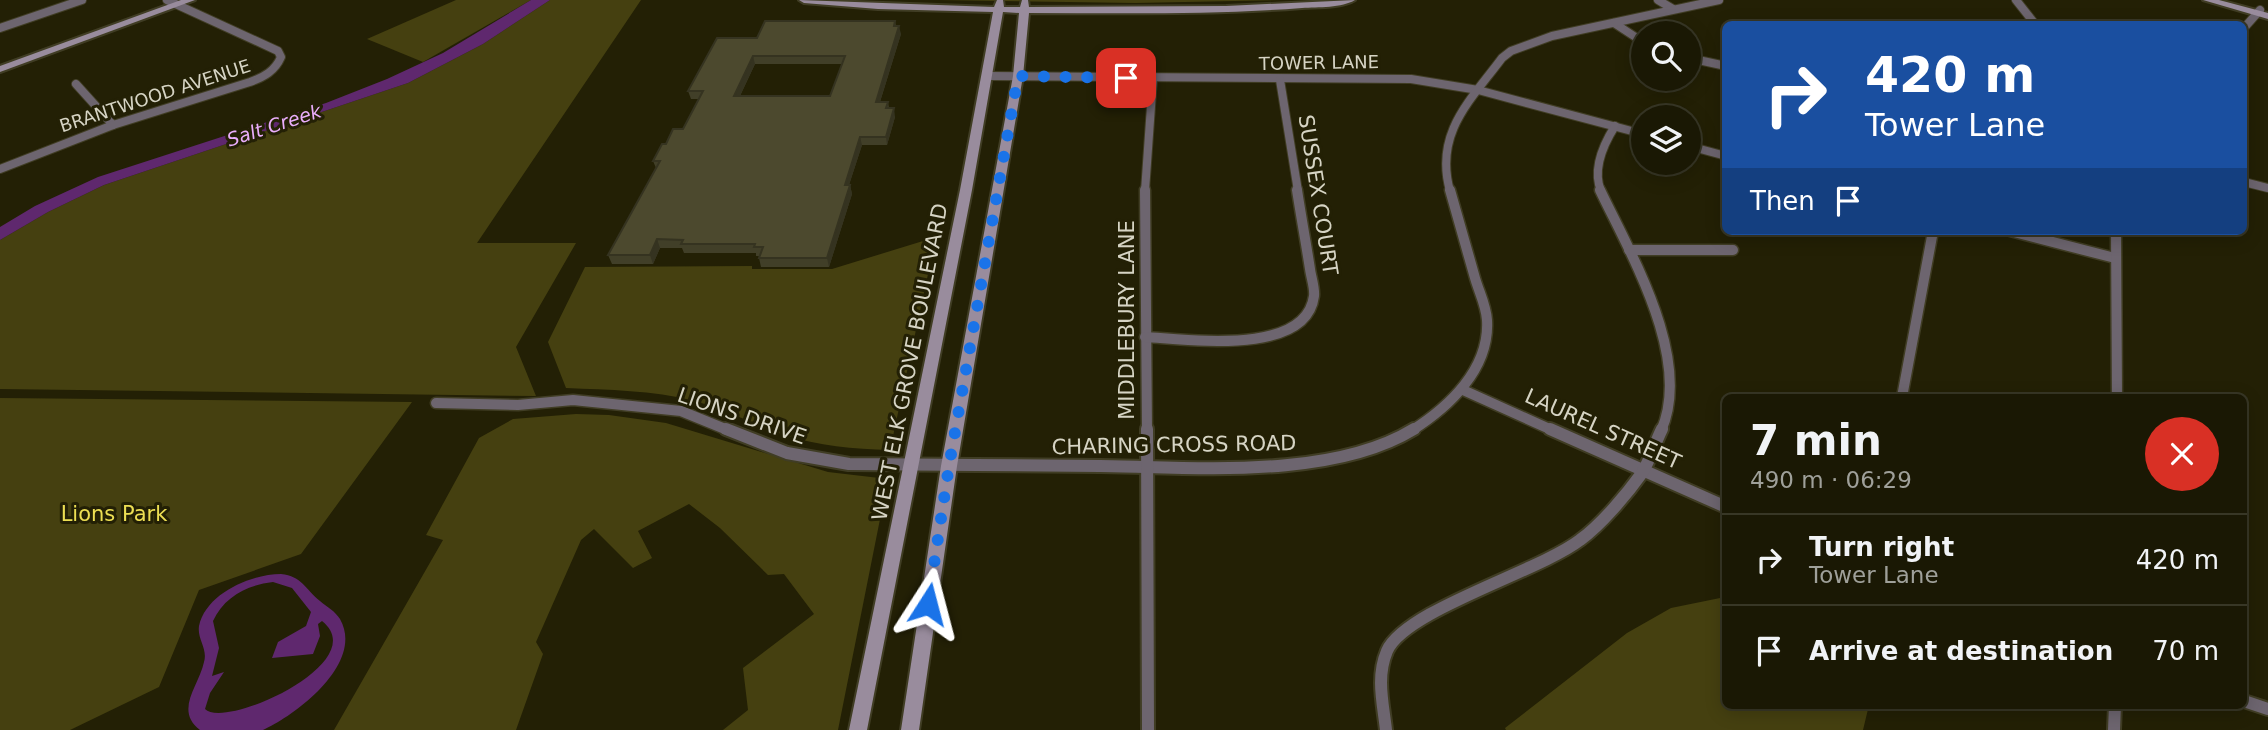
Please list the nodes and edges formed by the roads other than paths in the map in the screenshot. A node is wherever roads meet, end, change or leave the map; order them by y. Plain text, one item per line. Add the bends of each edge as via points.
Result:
1 (82, 0) edge
2 (190, 0) edge
3 (804, 0) edge
4 (914, 0) edge
5 (1282, 0) edge
6 (1350, 0) edge
7 (1658, 0) edge
8 (1719, 0) edge
9 (2016, 0) edge
10 (2208, 0) edge
11 (2226, 0) edge
12 (169, 1) edge
13 (999, 6) junction
14 (1025, 6) junction
15 (1673, 9) junction
16 (2263, 13) edge
17 (2033, 21) edge
18 (1614, 23) junction
19 (2247, 26) edge
20 (0, 27) edge
21 (1631, 34) edge
22 (1701, 60) edge
23 (0, 62) edge
24 (1722, 64) edge
25 (0, 69) edge
26 (988, 76) junction
27 (1018, 76) junction
28 (1153, 78) junction
29 (1280, 80) junction
30 (76, 84) dead end
31 (1478, 90) junction
32 (113, 125) junction
33 (1615, 126) junction
34 (1631, 131) edge
35 (1701, 149) edge
36 (1722, 155) edge
37 (0, 169) edge
38 (2247, 183) edge
39 (2268, 188) edge
40 (1933, 235) edge
41 (2026, 235) edge
42 (2116, 235) edge
43 (1629, 250) junction
44 (1733, 250) dead end
45 (2115, 258) junction
46 (1145, 337) junction
47 (1463, 390) junction
48 (1903, 394) edge
49 (2117, 394) edge
50 (436, 403) dead end
51 (910, 466) junction
52 (949, 466) junction
53 (1148, 468) junction
54 (1643, 471) junction
55 (1722, 505) edge
56 (2247, 702) edge
57 (2115, 709) edge
58 (2268, 709) edge
59 (858, 730) edge
60 (909, 730) edge
61 (1148, 730) edge
62 (1386, 730) edge
63 (2115, 730) edge

1 - 20 street
2 - 12 street
3 - 13 street via 886,7
4 - 13 street
5 - 14 street
6 - 14 street via 1235,10
7 - 15 street
8 - 15 street, CHARING CROSS ROAD
9 - 17 street
10 - 16 street
11 - 16 street
12 - 23 street
12 - 25 street
12 - 32 street, BRANTWOOD AVENUE via 278,51 279,63 250,82
13 - 14 street
13 - 26 street, WEST ELK GROVE BOULEVARD
14 - 27 street
15 - 18 street, CHARING CROSS ROAD
16 - 19 street
18 - 21 street
18 - 31 street, CHARING CROSS ROAD via 1518,47 1502,58
22 - 24 street
26 - 27 street, TOWER LANE
26 - 51 street, WEST ELK GROVE BOULEVARD
27 - 28 street, TOWER LANE
27 - 52 street
28 - 29 street, TOWER LANE
28 - 46 street, MIDDLEBURY LANE via 1146,130
29 - 31 street, TOWER LANE via 1411,79
29 - 46 street, SUSSEX COURT via 1314,296 1305,318 1283,333 1253,340
30 - 32 street
31 - 33 street, TOWER LANE
31 - 47 street, CHARING CROSS ROAD via 1453,125 1446,153 1448,183 1488,319 1486,347
32 - 37 street, BRANTWOOD AVENUE
33 - 34 street, TOWER LANE
33 - 43 street via 1601,149 1597,178
35 - 36 street
38 - 39 street
40 - 48 street
41 - 45 street
42 - 45 street
43 - 44 street
43 - 54 street via 1664,338 1669,377 1667,417
45 - 49 street
46 - 53 street, MIDDLEBURY LANE
47 - 53 street, CHARING CROSS ROAD via 1421,425 1350,453 1262,467
47 - 54 street, LAUREL STREET
50 - 51 street, LIONS DRIVE via 518,405 573,400 681,411 787,453 849,464
51 - 52 street, CHARING CROSS ROAD
51 - 59 street, WEST ELK GROVE BOULEVARD
52 - 53 street, CHARING CROSS ROAD
52 - 60 street
53 - 61 street, MIDDLEBURY LANE
54 - 55 street, LAUREL STREET
54 - 62 street via 1581,540 1404,629 1388,649 1380,676
56 - 58 street
57 - 63 street

